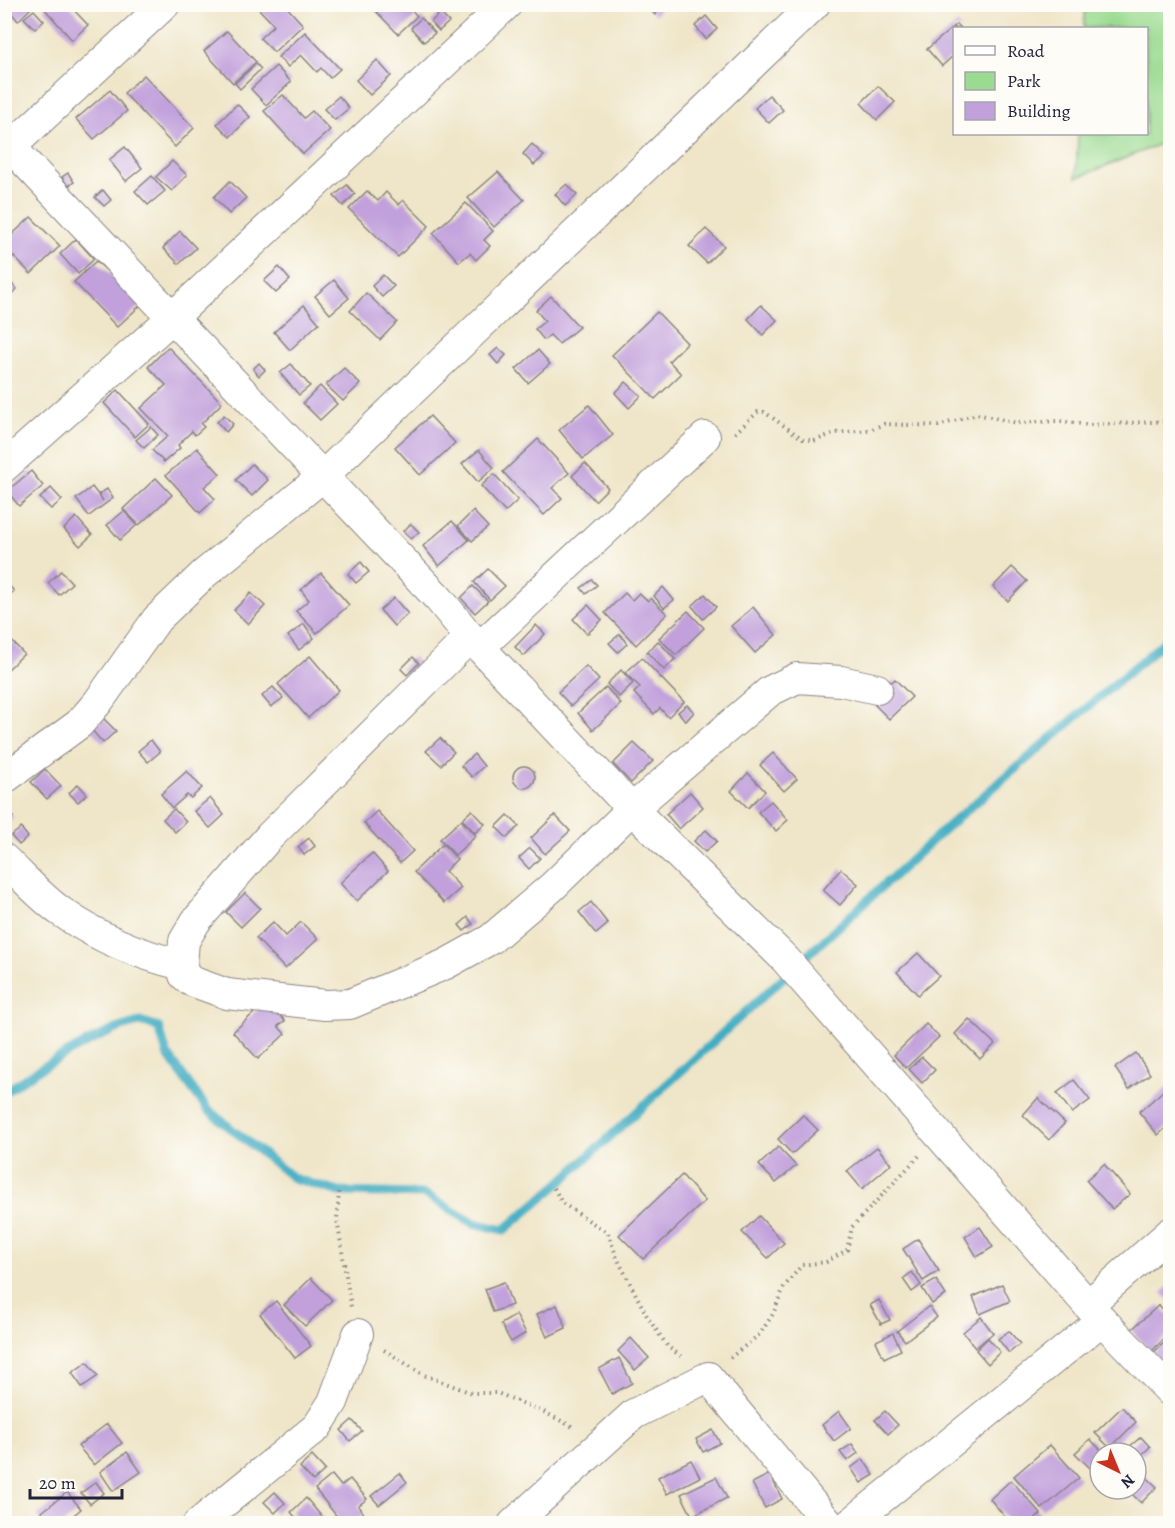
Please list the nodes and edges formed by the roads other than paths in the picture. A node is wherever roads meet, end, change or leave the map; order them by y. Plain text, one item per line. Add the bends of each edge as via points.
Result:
1 (165, 4) edge
2 (507, 4) edge
3 (815, 4) edge
4 (7, 147) edge
5 (171, 318) junction
6 (705, 437) road end
7 (4, 467) edge
8 (322, 477) junction
9 (475, 642) junction
10 (877, 689) dead end
11 (4, 779) edge
12 (632, 809) junction
13 (4, 859) edge
14 (182, 965) junction
15 (1170, 1233) edge
16 (1095, 1313) junction
17 (358, 1334) road end
18 (1170, 1391) edge
19 (198, 1524) edge
20 (513, 1524) edge
21 (829, 1524) edge
22 (850, 1524) edge

1 - 4 street
2 - 5 street
3 - 8 street
4 - 5 street
5 - 7 street
5 - 8 street
6 - 9 street
8 - 9 street
8 - 11 street via 204,574 157,619 79,724
9 - 12 street
9 - 14 street via 369,736 235,874 184,941
10 - 12 street via 841,681 797,678 770,691
12 - 14 street via 552,887 491,939 446,964 350,1004 325,1005 227,994 191,981 184,975
12 - 16 street via 786,959
13 - 14 street via 62,912 106,938 150,957
15 - 16 street
16 - 18 street
16 - 22 street
17 - 19 street via 333,1402 317,1427
20 - 21 street via 634,1414 708,1377

